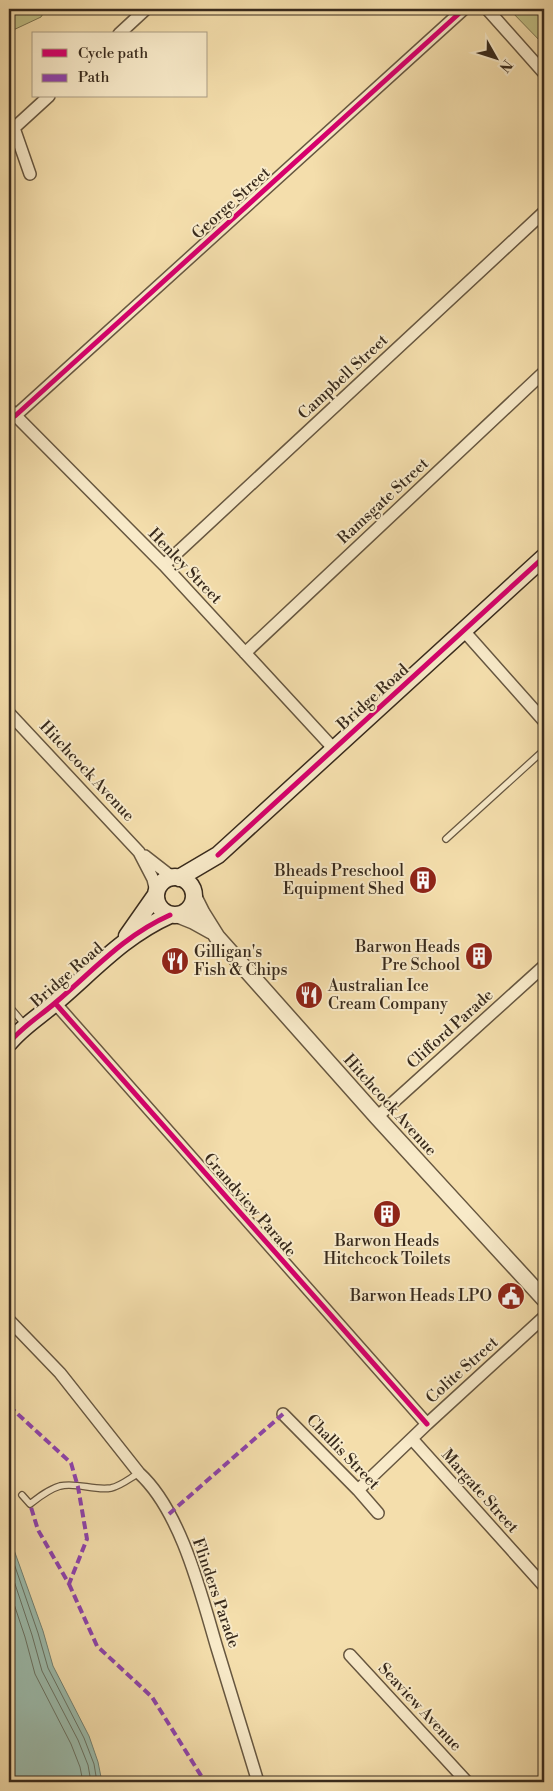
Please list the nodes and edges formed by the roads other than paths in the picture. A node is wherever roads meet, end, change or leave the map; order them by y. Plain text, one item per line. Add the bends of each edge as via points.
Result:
1 (146, 9) edge
2 (464, 9) edge
3 (487, 9) edge
4 (121, 32) edge
5 (544, 73) edge
6 (47, 98) edge
7 (30, 174) dead end
8 (544, 212) edge
9 (544, 372) edge
10 (12, 412) edge
11 (544, 557) edge
12 (164, 565) junction
13 (464, 631) junction
14 (245, 653) junction
15 (9, 713) edge
16 (544, 721) edge
17 (334, 749) junction
18 (544, 750) edge
19 (446, 839) dead end
20 (139, 852) junction
21 (218, 855) junction
22 (175, 877) junction
23 (156, 894) junction
24 (194, 895) junction
25 (174, 915) junction
26 (212, 931) junction
27 (123, 942) junction
28 (544, 966) edge
29 (55, 1003) junction
30 (9, 1006) edge
31 (26, 1026) junction
32 (9, 1042) edge
33 (9, 1055) edge
34 (377, 1117) junction
35 (544, 1299) edge
36 (544, 1317) edge
37 (9, 1320) edge
38 (283, 1414) dead end
39 (427, 1424) junction
40 (412, 1439) junction
41 (139, 1473) junction
42 (358, 1490) junction
43 (22, 1495) dead end
44 (378, 1513) dead end
45 (544, 1586) edge
46 (350, 1654) dead end
47 (258, 1782) edge
48 (467, 1782) edge

1 - 4 street
2 - 10 street, George Street
3 - 5 street
6 - 7 street via 14,128
8 - 12 street, Campbell Street
9 - 14 street, Ramsgate Street
10 - 12 street, Henley Street
11 - 13 main road, Bridge Road
12 - 14 street, Henley Street
13 - 16 street
13 - 17 main road, Bridge Road
14 - 17 street, Henley Street
15 - 20 street, Hitchcock Avenue
17 - 21 main road, Bridge Road
18 - 19 lane
20 - 22 street, Hitchcock Avenue
20 - 23 street, Hitchcock Avenue via 151,873
21 - 22 main road, Bridge Road
21 - 24 main road, Bridge Road
22 - 23 main road via 162,882
22 - 24 main road via 189,883
23 - 25 main road via 159,908
23 - 27 main road, Bridge Road
24 - 25 main road via 189,909
24 - 26 street, Hitchcock Avenue
25 - 26 street, Hitchcock Avenue
25 - 27 main road, Bridge Road
26 - 34 street, Hitchcock Avenue
27 - 29 main road, Bridge Road
28 - 34 street, Clifford Parade
29 - 31 main road, Bridge Road
29 - 33 main road, Bridge Road
29 - 39 street, Grandview Parade
30 - 31 lane
31 - 32 main road, Bridge Road
34 - 35 street, Hitchcock Avenue
36 - 39 street, Colite Street
37 - 41 street, Flinders Parade via 60,1373
38 - 42 street, Challis Street
39 - 40 street, Colite Street
40 - 42 street, Colite Street
40 - 45 street, Margate Street
41 - 43 lane via 114,1487 60,1486 30,1504
41 - 47 street, Flinders Parade via 151,1484 169,1514 194,1570
42 - 44 street, Challis Street
46 - 48 street, Seaview Avenue

